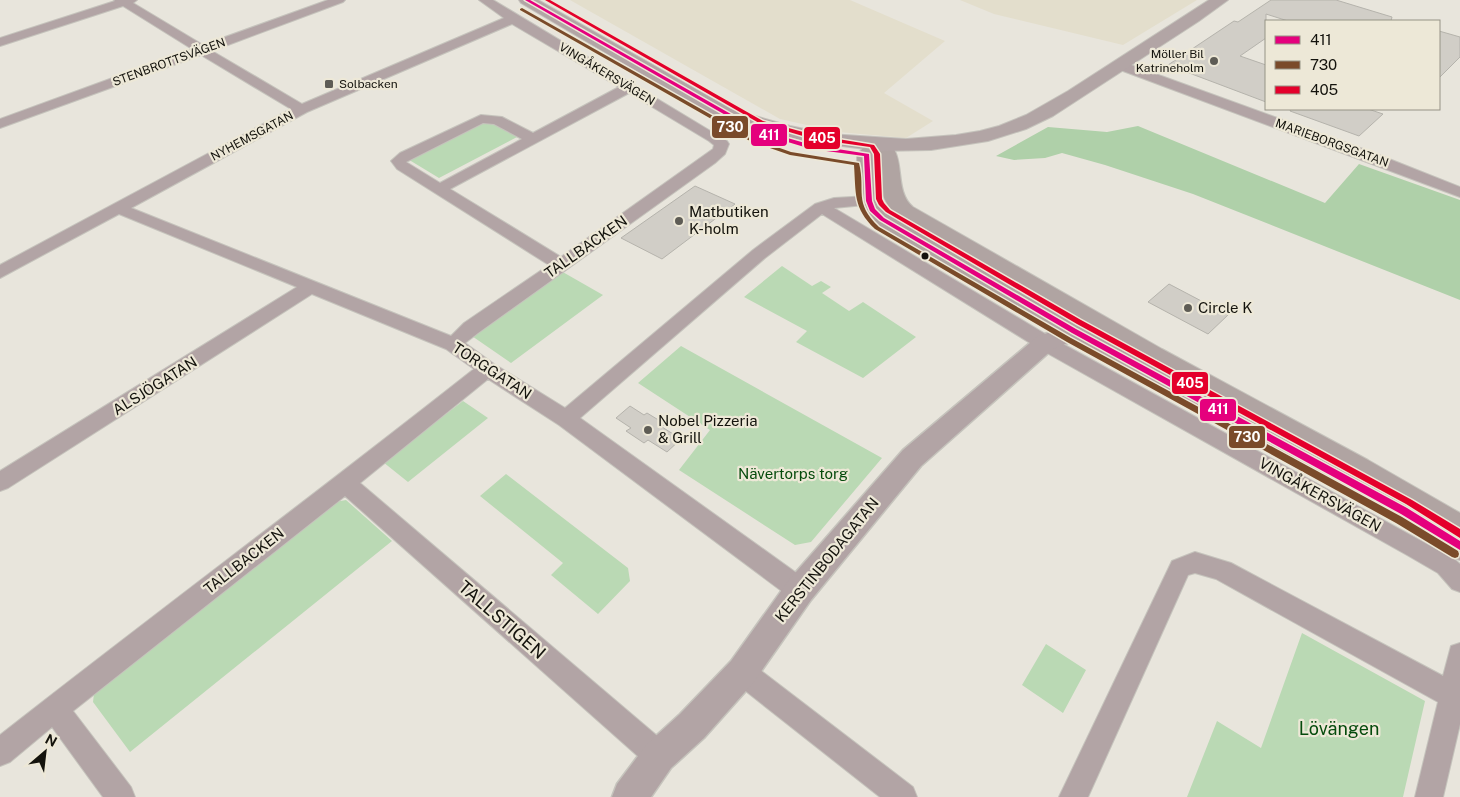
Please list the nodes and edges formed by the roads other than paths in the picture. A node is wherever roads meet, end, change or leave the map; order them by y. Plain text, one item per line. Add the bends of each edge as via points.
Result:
1 (339, 0) edge
2 (485, 0) edge
3 (527, 0) edge
4 (1220, 0) edge
5 (125, 1) edge
6 (513, 19) junction
7 (0, 42) edge
8 (203, 50) junction
9 (1120, 65) junction
10 (628, 88) junction
11 (302, 110) junction
12 (0, 124) edge
13 (532, 138) junction
14 (720, 151) joint
15 (878, 152) junction
16 (439, 189) junction
17 (1460, 192) edge
18 (881, 201) junction
19 (821, 207) junction
20 (118, 208) junction
21 (562, 265) junction
22 (0, 272) edge
23 (310, 287) junction
24 (1084, 326) junction
25 (1045, 343) junction
26 (453, 344) junction
27 (487, 369) junction
28 (566, 418) junction
29 (0, 482) edge
30 (345, 483) junction
31 (1460, 529) edge
32 (1460, 546) edge
33 (1460, 581) edge
34 (800, 590) junction
35 (1460, 655) edge
36 (742, 672) junction
37 (1453, 696) junction
38 (56, 709) junction
39 (0, 752) edge
40 (659, 756) junction
41 (121, 797) edge
42 (630, 797) edge
43 (903, 797) edge
44 (1073, 797) edge
45 (1429, 797) edge

1 - 8 street, STENBROTTSVÄGEN
2 - 6 street, VINGÅKERSVÄGEN
3 - 15 main road, VINGÅKERSVÄGEN via 741,125 776,138 822,149
4 - 9 main road, VINGÅKERSVÄGEN
5 - 7 street
5 - 8 street
6 - 10 street, VINGÅKERSVÄGEN
6 - 11 street, NYHEMSGATAN
8 - 11 street
8 - 12 street, STENBROTTSVÄGEN
9 - 15 main road, VINGÅKERSVÄGEN via 1074,95 1007,130 995,141 963,152 925,157
9 - 17 street, MARIEBORGSGATAN
10 - 13 street
10 - 14 street, VINGÅKERSVÄGEN via 714,138 722,144
11 - 20 street, NYHEMSGATAN
13 - 16 street
13 - 16 street via 497,120 482,119 398,162
14 - 21 street, TALLBACKEN
15 - 18 main road via 891,196
16 - 21 street
18 - 19 street via 834,203
18 - 24 main road, VINGÅKERSVÄGEN via 899,208
19 - 25 street, VINGÅKERSVÄGEN
19 - 28 street via 759,254
20 - 22 street, NYHEMSGATAN
20 - 23 street, TORGGATAN
21 - 26 street, TALLBACKEN
23 - 26 street, TORGGATAN
23 - 29 street, ALSJÖGATAN
24 - 25 street
24 - 31 main road, VINGÅKERSVÄGEN via 1358,468
24 - 32 main road, VINGÅKERSVÄGEN
25 - 33 street, VINGÅKERSVÄGEN via 1416,548 1446,566
25 - 34 street, KERSTINBODAGATAN via 912,458
26 - 27 street, TORGGATAN
27 - 28 street, TORGGATAN
27 - 30 street, TALLBACKEN
28 - 34 street, TORGGATAN
30 - 38 street, TALLBACKEN
30 - 40 street, TALLSTIGEN
34 - 36 street, KERSTINBODAGATAN
35 - 37 street
36 - 40 street, KERSTINBODAGATAN
36 - 43 street
37 - 44 street via 1223,571 1195,562 1180,568
37 - 45 street
38 - 39 street, TALLBACKEN
38 - 41 street
40 - 42 street, KERSTINBODAGATAN

